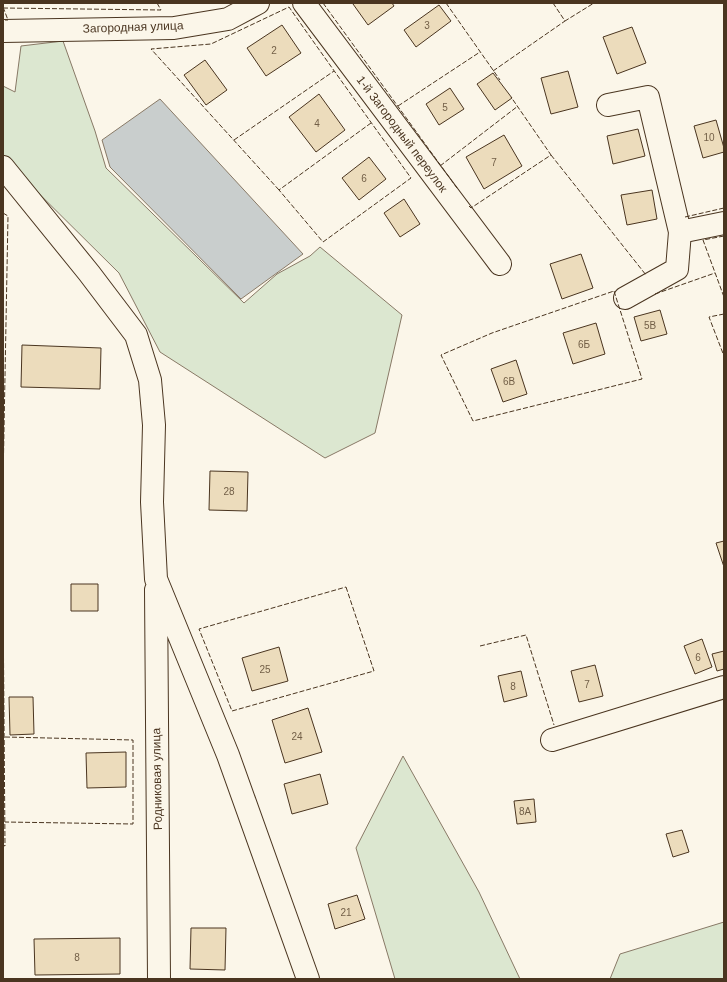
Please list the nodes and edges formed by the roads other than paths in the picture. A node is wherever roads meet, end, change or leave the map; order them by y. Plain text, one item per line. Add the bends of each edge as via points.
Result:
1 (258, 3) edge
2 (304, 3) edge
3 (3, 30) edge
4 (608, 105) dead end
5 (3, 168) edge
6 (724, 223) edge
7 (680, 232) junction
8 (500, 264) dead end
9 (625, 298) dead end
10 (156, 579) junction
11 (724, 687) edge
12 (552, 740) dead end
13 (159, 979) edge
14 (308, 979) edge

1 - 3 street, Загородная улица via 228,18 174,28
2 - 8 street, 1-й Загородный переулок
4 - 7 street via 648,97
5 - 10 street, Родниковая улица via 136,335 150,380 154,425 152,502
6 - 7 street
7 - 9 street via 677,269
10 - 13 street, Родниковая улица
10 - 14 street via 228,755
11 - 12 street

